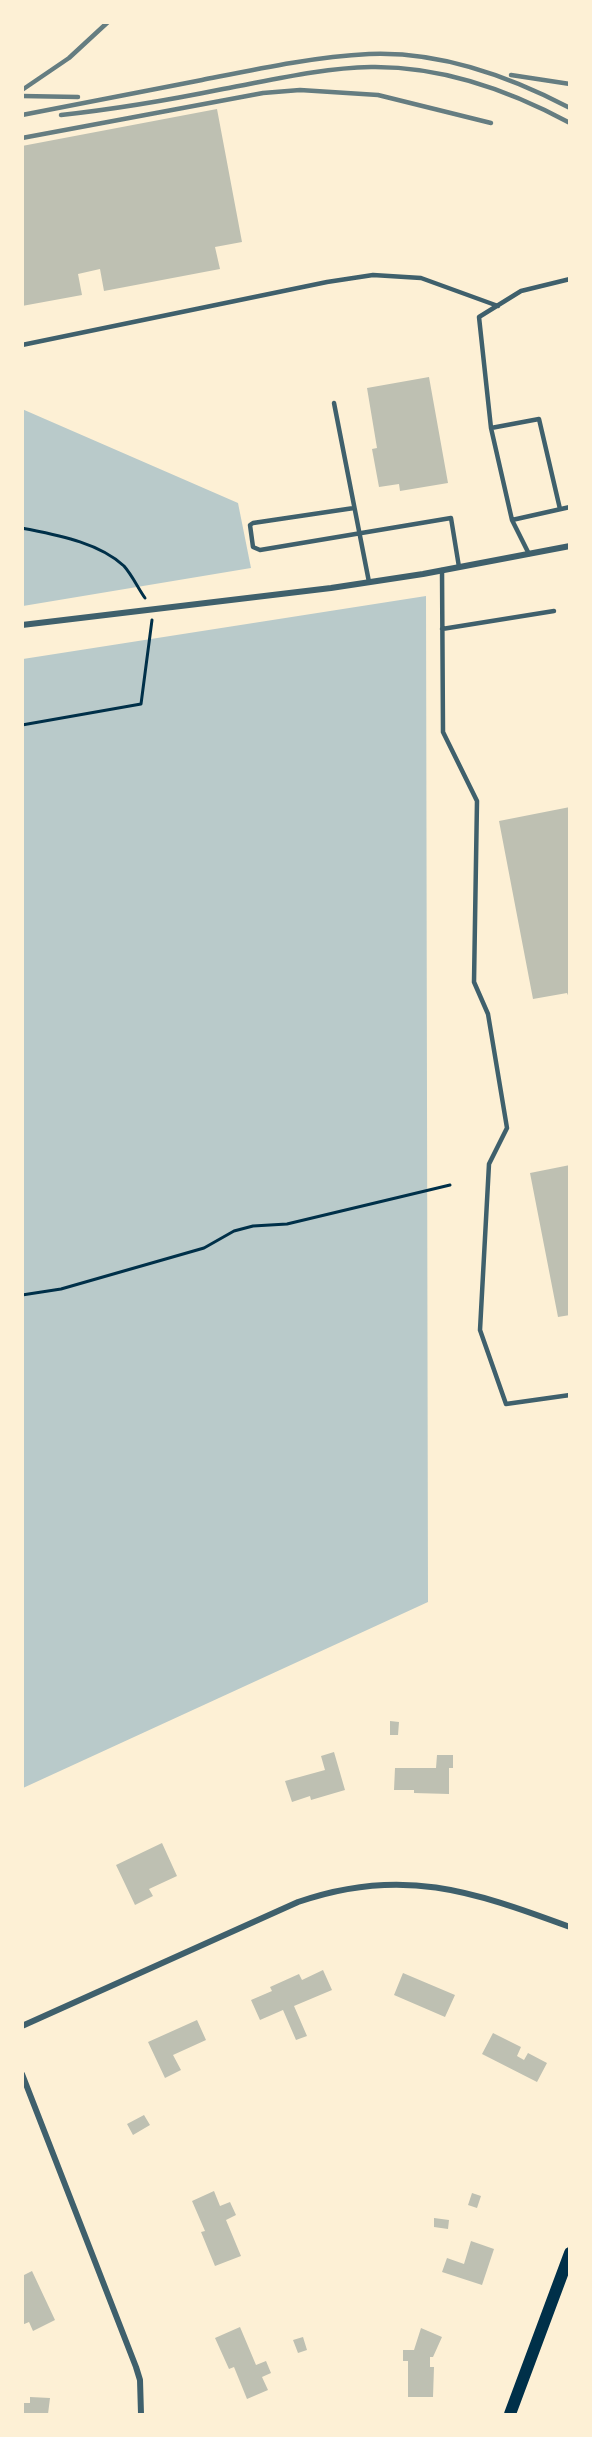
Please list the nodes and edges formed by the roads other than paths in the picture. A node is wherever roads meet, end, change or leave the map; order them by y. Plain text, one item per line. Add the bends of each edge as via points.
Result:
1 (570, 279) edge
2 (498, 306) junction
3 (22, 345) edge
4 (334, 403) dead end
5 (491, 428) junction
6 (570, 507) edge
7 (354, 508) junction
8 (560, 509) junction
9 (512, 520) junction
10 (359, 533) junction
11 (570, 546) edge
12 (529, 554) junction
13 (459, 567) junction
14 (442, 570) junction
15 (369, 582) junction
16 (554, 611) dead end
17 (22, 626) edge
18 (442, 630) junction
19 (570, 1395) edge
20 (570, 1927) edge
21 (22, 2026) edge
22 (22, 2074) edge
23 (570, 2253) edge
24 (141, 2415) edge
25 (510, 2415) edge

1 - 2 lane via 521,291
2 - 3 lane via 421,278 373,275
2 - 5 lane via 479,317
4 - 7 lane
5 - 8 lane via 540,419
5 - 9 lane
6 - 8 lane
7 - 10 lane
7 - 10 lane via 254,523 250,525 253,547 260,550
8 - 9 lane
9 - 12 lane
10 - 13 lane via 451,518
10 - 15 lane
11 - 12 street
12 - 13 street
13 - 14 street
14 - 15 street
14 - 18 lane
15 - 17 street
16 - 18 lane
18 - 19 lane via 443,732 477,801 474,982 488,1014 507,1128 489,1164 480,1330 506,1404
20 - 21 street via 462,1892 389,1883 343,1888 298,1902
22 - 24 street via 136,2367
23 - 25 main road

